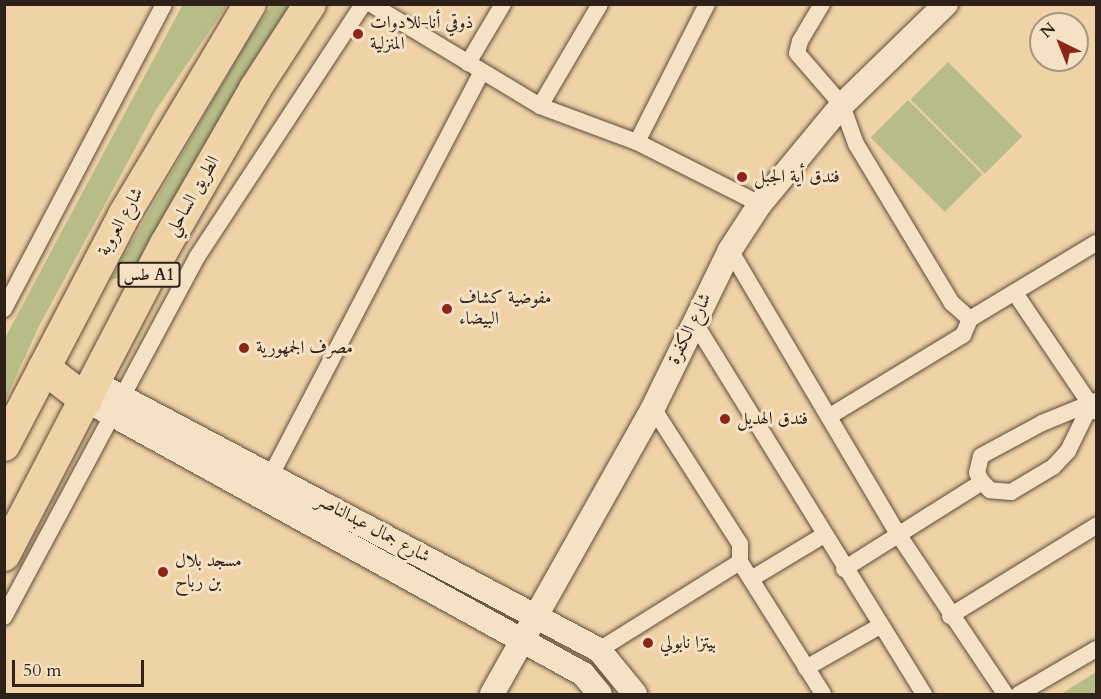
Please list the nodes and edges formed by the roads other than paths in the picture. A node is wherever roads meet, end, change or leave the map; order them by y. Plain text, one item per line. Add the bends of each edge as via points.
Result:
1 (164, 4) edge
2 (250, 4) edge
3 (310, 4) edge
4 (363, 4) edge
5 (370, 4) edge
6 (503, 4) edge
7 (600, 4) edge
8 (707, 4) edge
9 (822, 4) edge
10 (946, 4) edge
11 (474, 68) junction
12 (842, 105) junction
13 (540, 106) junction
14 (637, 142) junction
15 (760, 204) junction
16 (1096, 243) edge
17 (730, 250) junction
18 (84, 291) junction
19 (1015, 293) junction
20 (4, 309) edge
21 (128, 316) junction
22 (969, 319) junction
23 (693, 320) junction
24 (44, 368) junction
25 (103, 398) junction
26 (1095, 406) edge
27 (653, 408) junction
28 (830, 416) junction
29 (4, 445) edge
30 (271, 475) junction
31 (982, 482) junction
32 (1096, 526) edge
33 (824, 535) junction
34 (900, 537) junction
35 (4, 555) edge
36 (740, 562) junction
37 (844, 569) junction
38 (751, 579) junction
39 (536, 614) junction
40 (950, 616) junction
41 (4, 617) edge
42 (880, 626) junction
43 (521, 643) junction
44 (1096, 649) edge
45 (599, 650) junction
46 (806, 668) junction
47 (492, 694) edge
48 (600, 694) edge
49 (635, 694) edge
50 (823, 694) edge
51 (924, 694) edge
52 (1005, 694) edge
53 (1019, 694) edge

1 - 20 street
2 - 18 highway, شارع العروبة / طس A1 via 211,63
3 - 21 highway, الطريق الساحلي / طس A1 via 255,89
4 - 25 street
5 - 11 street
6 - 11 street
7 - 13 street
8 - 14 street
9 - 12 street via 797,53
10 - 12 street, شارع الكفرة
11 - 13 street
11 - 30 street
12 - 15 street, شارع الكفرة
12 - 22 street via 856,144 952,303
13 - 14 street
14 - 15 street
15 - 17 street, شارع الكفرة
16 - 19 street
17 - 23 street, شارع الكفرة
17 - 28 street
18 - 21 highway
18 - 24 highway, شارع العروبة / طس A1
19 - 22 street
19 - 26 street
21 - 25 highway, الطريق الساحلي / طس A1
22 - 28 street via 963,335
23 - 27 street, شارع الكفرة
23 - 33 street
24 - 25 highway
24 - 29 highway, شارع العروبة / طس A1
25 - 30 street, شارع جمال عبدالناصر
25 - 35 highway, الطريق الساحلي / طس A1
25 - 41 street
25 - 43 street
26 - 31 street via 1042,423 981,456 977,472
26 - 31 street via 1068,451 1053,467 1011,492 990,490
27 - 36 street via 740,544
27 - 39 street, شارع الكفرة
28 - 34 street
30 - 39 street, شارع جمال عبدالناصر
31 - 34 street
32 - 40 street
33 - 37 street
33 - 38 street
34 - 37 street
34 - 40 street
36 - 38 street
36 - 45 street
37 - 42 street
38 - 46 street
39 - 43 street, شارع الكفرة
39 - 45 street, شارع جمال عبدالناصر
40 - 52 street
42 - 46 street
42 - 51 street
43 - 47 street, شارع الكفرة
43 - 48 street via 583,674
44 - 53 street
45 - 49 street, شارع جمال عبدالناصر
46 - 50 street

